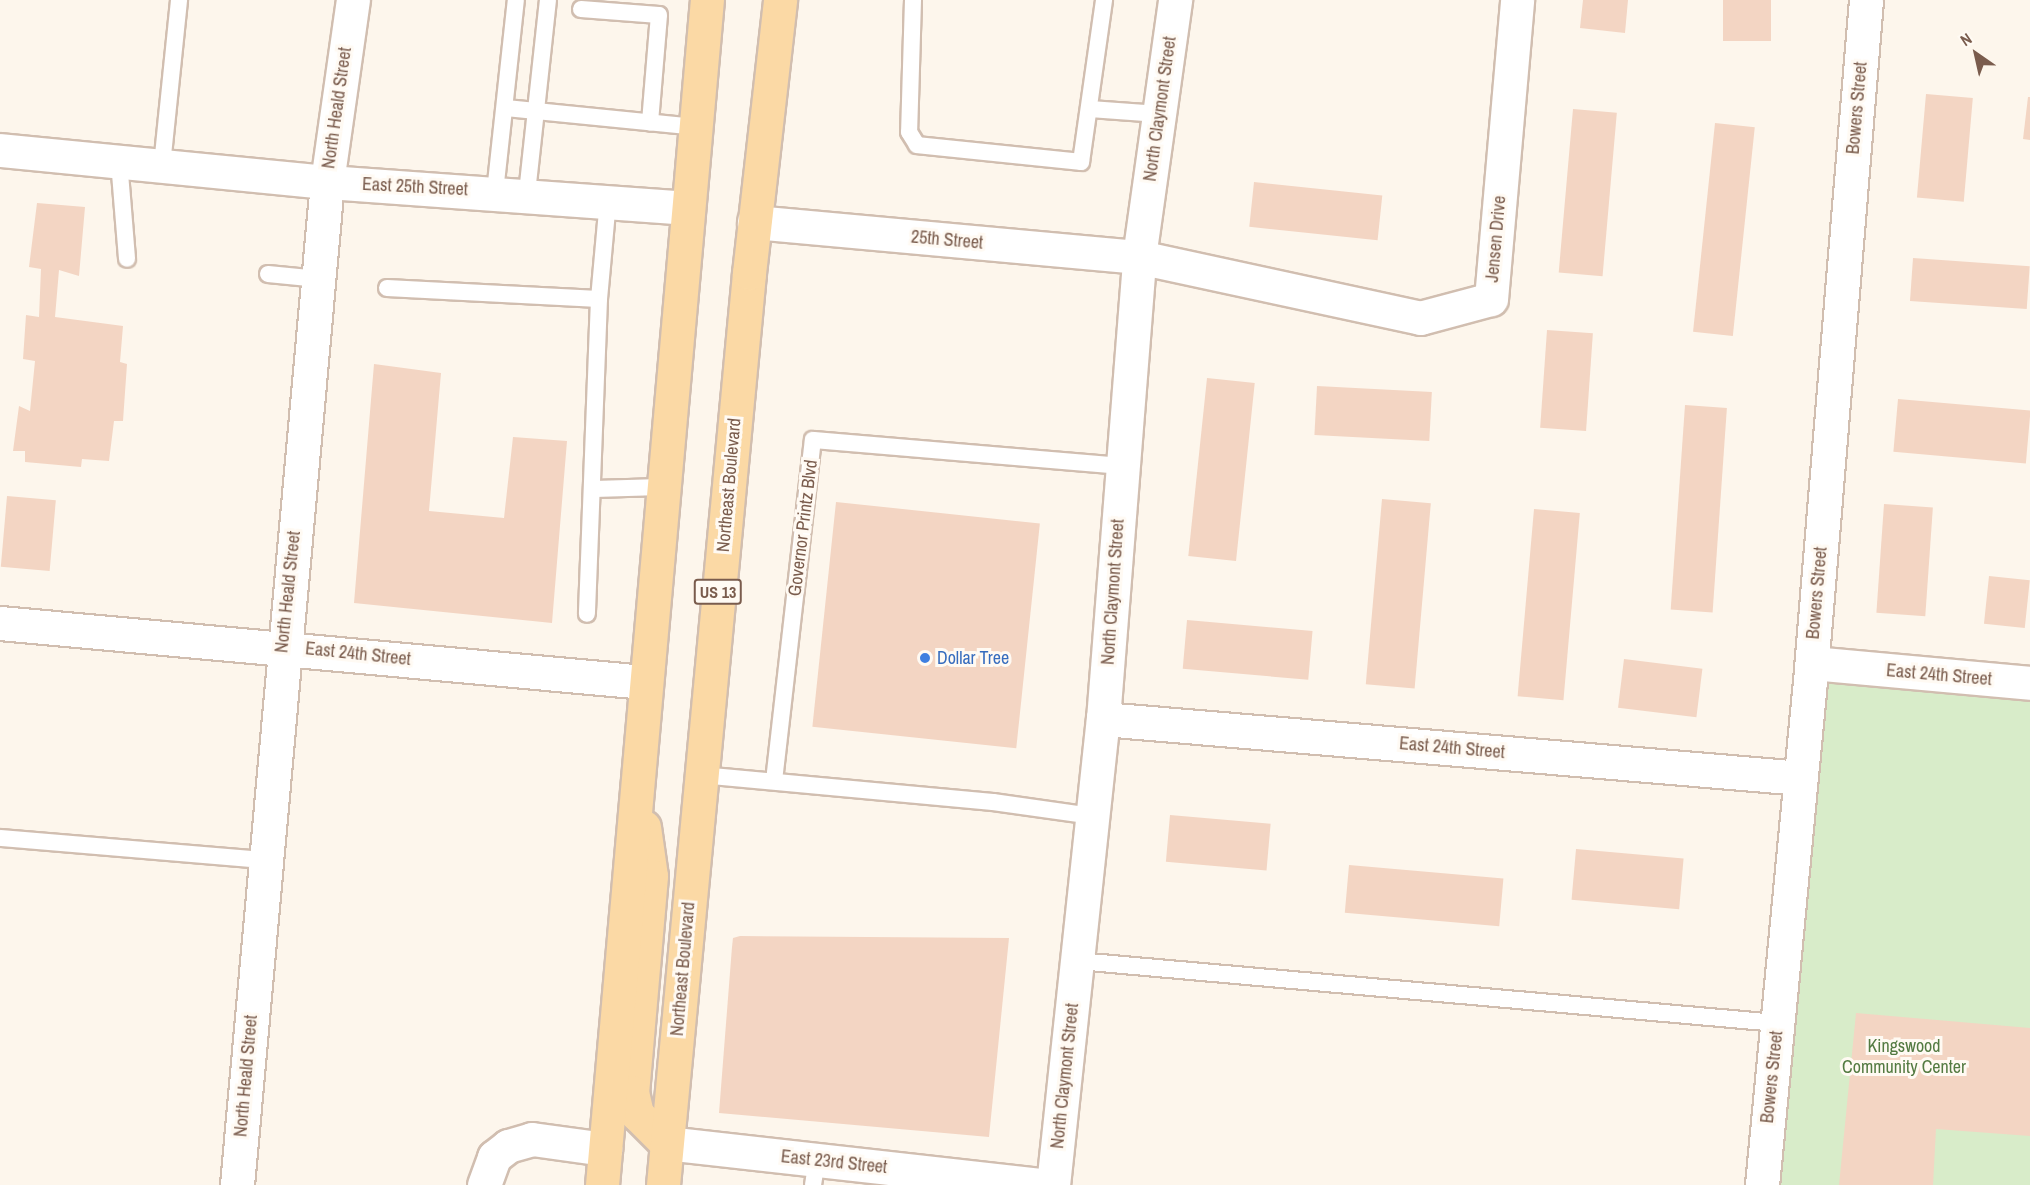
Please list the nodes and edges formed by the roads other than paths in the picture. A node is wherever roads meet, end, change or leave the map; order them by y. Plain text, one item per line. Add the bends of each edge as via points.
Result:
1 (179, 0) edge
2 (352, 0) edge
3 (516, 0) edge
4 (548, 0) edge
5 (707, 0) edge
6 (780, 0) edge
7 (913, 0) edge
8 (1104, 0) edge
9 (1175, 0) edge
10 (1518, 0) edge
11 (1866, 0) edge
12 (581, 9) dead end
13 (506, 108) junction
14 (1090, 109) junction
15 (535, 111) junction
16 (1159, 114) junction
17 (650, 123) junction
18 (695, 127) junction
19 (0, 150) edge
20 (119, 161) junction
21 (162, 165) junction
22 (327, 182) junction
23 (495, 192) junction
24 (527, 194) junction
25 (608, 201) junction
26 (686, 208) junction
27 (754, 222) junction
28 (1139, 257) junction
29 (128, 259) dead end
30 (268, 274) dead end
31 (319, 279) junction
32 (387, 288) dead end
33 (599, 299) junction
34 (1123, 466) junction
35 (662, 487) junction
36 (594, 489) junction
37 (587, 614) dead end
38 (0, 623) edge
39 (282, 646) junction
40 (1812, 663) junction
41 (644, 682) junction
42 (2030, 683) edge
43 (1104, 719) junction
44 (636, 768) junction
45 (701, 775) junction
46 (1800, 778) junction
47 (774, 781) junction
48 (1093, 816) junction
49 (0, 838) edge
50 (264, 860) junction
51 (1077, 961) junction
52 (1777, 1023) junction
53 (666, 1143) junction
54 (605, 1149) junction
55 (815, 1172) edge
56 (237, 1185) edge
57 (484, 1185) edge
58 (602, 1185) edge
59 (663, 1185) edge
60 (1038, 1185) edge
61 (1053, 1185) edge
62 (1762, 1185) edge

1 - 21 lane
2 - 22 street, North Heald Street
3 - 13 lane
4 - 15 lane
5 - 18 main road
6 - 27 main road, Northeast Boulevard / US 13
7 - 14 lane via 909,132 917,145 1081,162
8 - 14 lane
9 - 16 street, North Claymont Street
10 - 28 street, Jensen Drive via 1491,299 1420,318
11 - 40 street, Bowers Street
12 - 17 lane via 659,15
13 - 15 lane
13 - 23 lane
14 - 16 lane
15 - 17 lane
15 - 24 lane
16 - 28 street, North Claymont Street
17 - 18 lane
18 - 26 main road
19 - 20 street, East 25th Street
20 - 21 street, East 25th Street
20 - 29 lane
21 - 22 street, East 25th Street
22 - 23 street, East 25th Street
22 - 31 street, North Heald Street
23 - 24 street, East 25th Street
24 - 25 street, East 25th Street
25 - 26 street, East 25th Street
25 - 33 lane
26 - 35 main road
27 - 28 street, 25th Street
27 - 45 main road, Northeast Boulevard / US 13
28 - 34 street, North Claymont Street
30 - 31 lane
31 - 39 street, North Heald Street
32 - 33 lane
33 - 36 lane
34 - 43 street, North Claymont Street
34 - 47 lane, Governor Printz Blvd via 813,440
35 - 36 lane
35 - 41 main road
36 - 37 lane
38 - 39 street, East 24th Street
39 - 41 street, East 24th Street
39 - 50 street, North Heald Street
40 - 42 street, East 24th Street
40 - 46 street, Bowers Street
41 - 44 main road
43 - 46 street, East 24th Street
43 - 48 street, North Claymont Street
44 - 53 main road via 651,876 632,1092 637,1114
44 - 54 main road
45 - 47 lane
45 - 53 main road, Northeast Boulevard / US 13
46 - 52 street, Bowers Street
47 - 48 lane via 993,802
48 - 51 street, North Claymont Street
49 - 50 lane
50 - 56 street, North Heald Street
51 - 52 lane
51 - 61 street, North Claymont Street
52 - 62 street, Bowers Street
53 - 55 street, East 23rd Street
53 - 59 main road, Northeast Boulevard / US 13
54 - 57 street via 532,1139 508,1146 494,1157
54 - 58 main road
55 - 60 street, East 23rd Street

